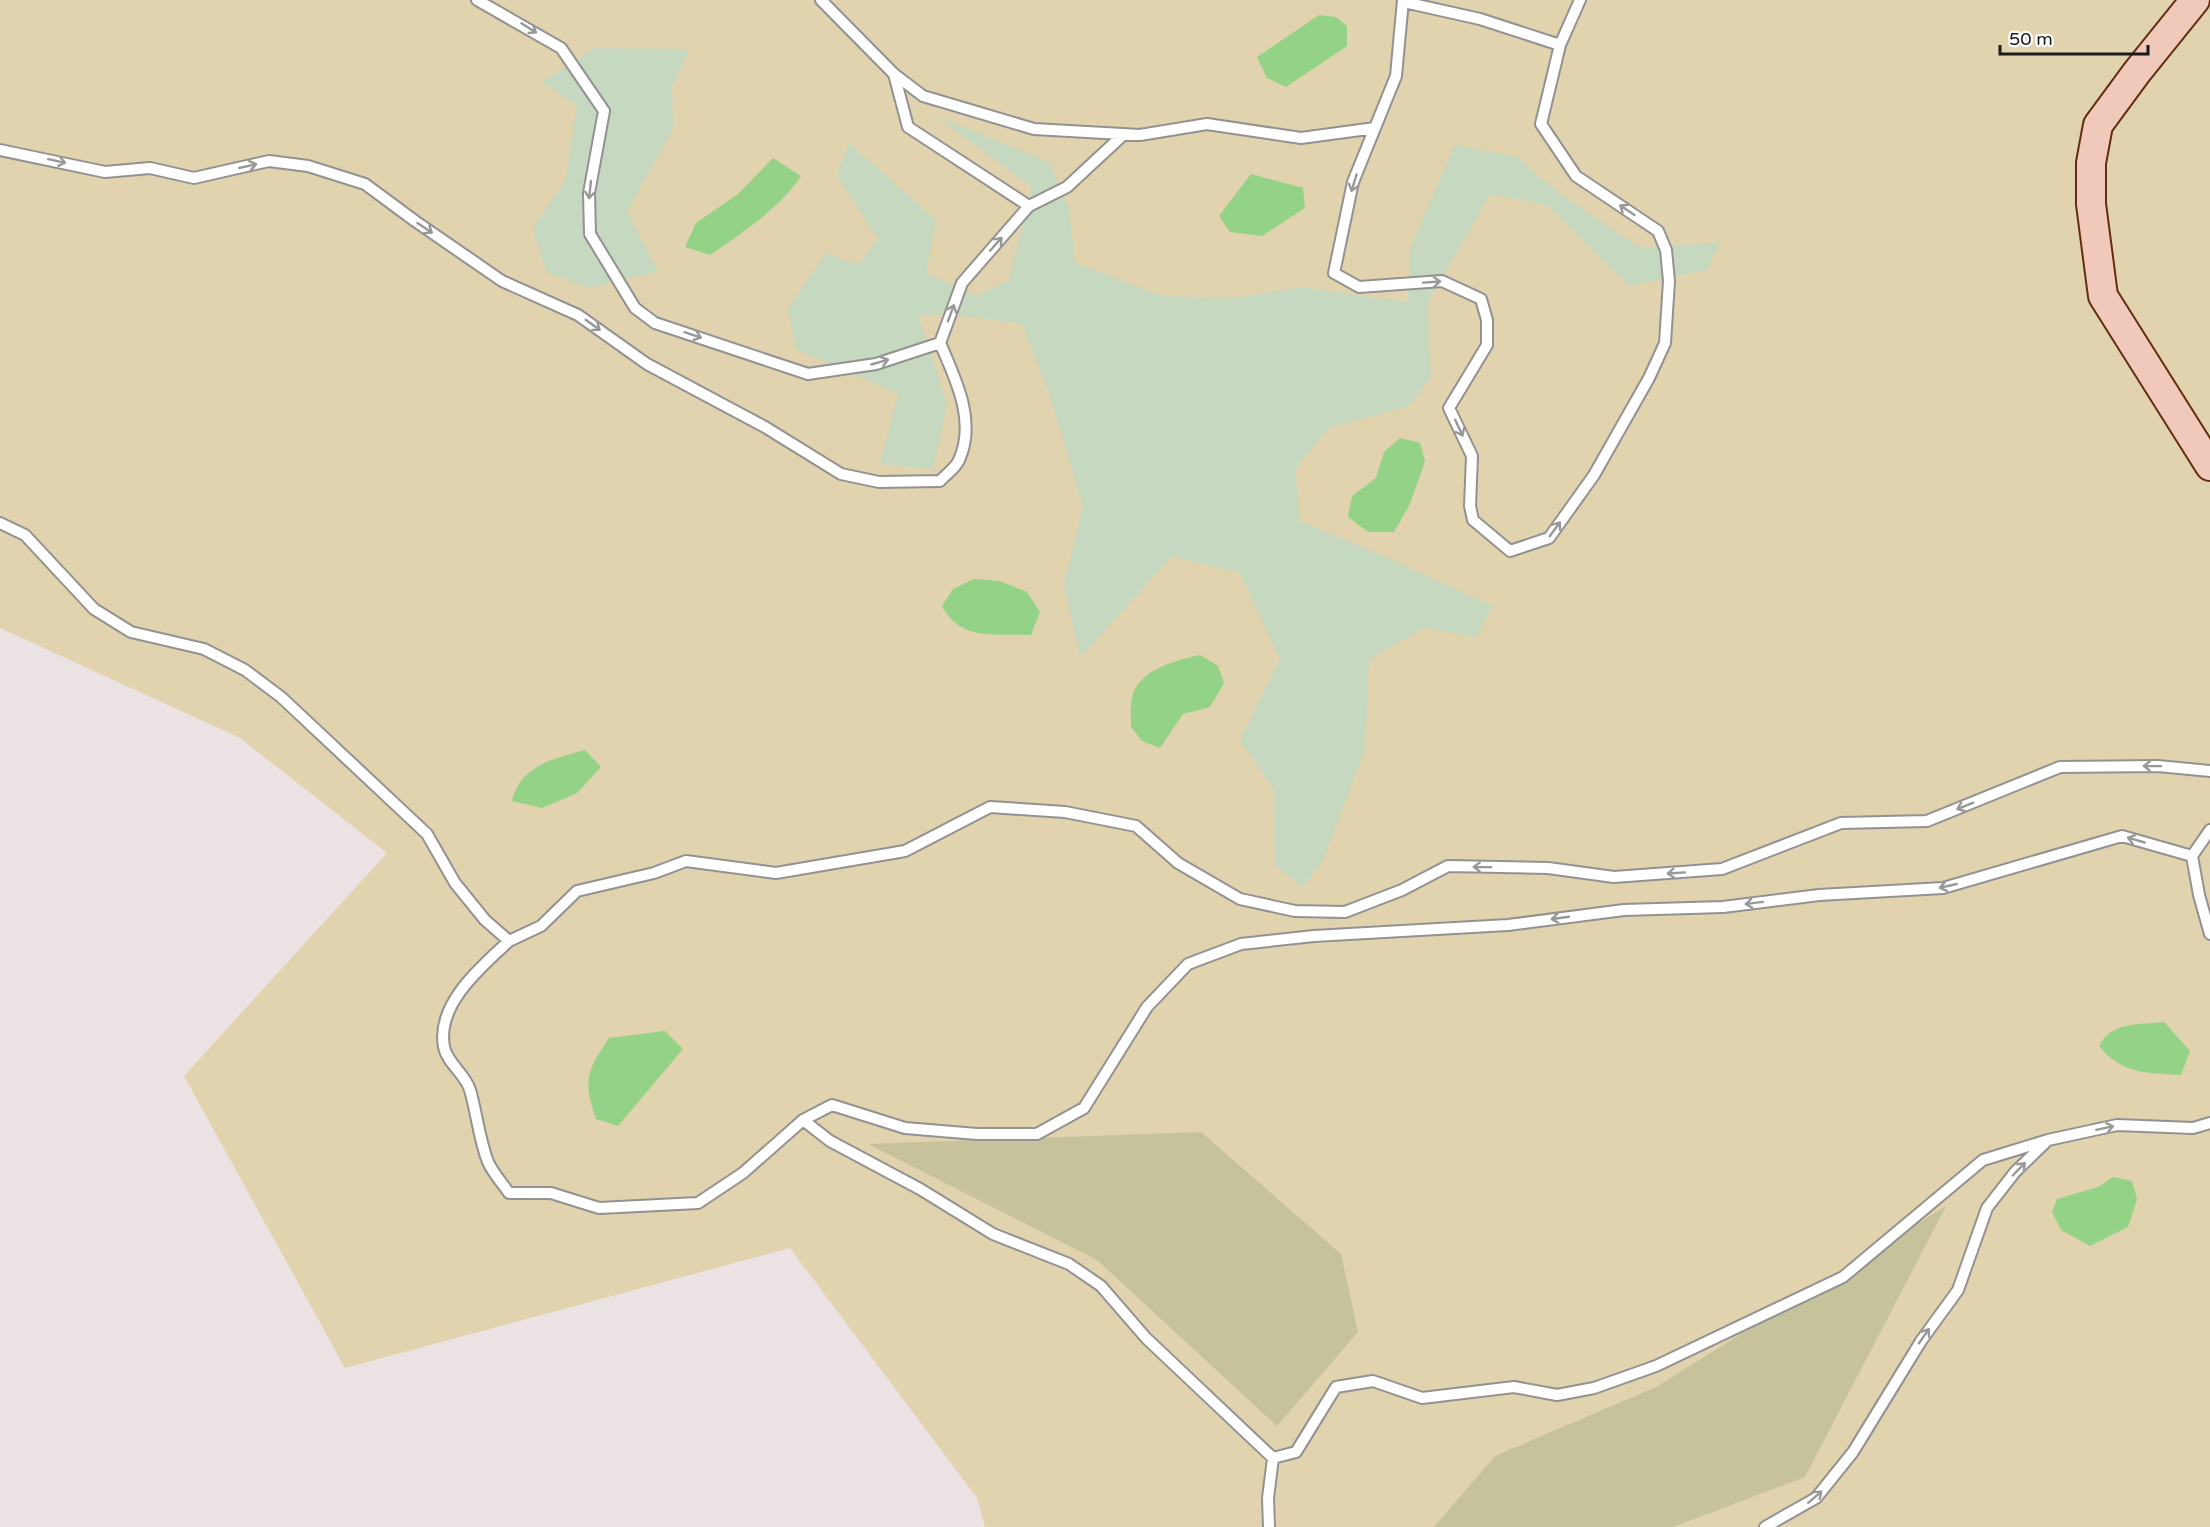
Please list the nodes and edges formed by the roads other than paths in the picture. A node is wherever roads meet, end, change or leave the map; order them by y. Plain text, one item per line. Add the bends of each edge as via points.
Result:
1 (477, 0) edge
2 (821, 0) edge
3 (1580, 0) edge
4 (2195, 0) edge
5 (1404, 1) edge
6 (1560, 45) junction
7 (894, 74) junction
8 (1375, 128) junction
9 (1124, 134) junction
10 (0, 150) edge
11 (1029, 206) junction
12 (940, 343) junction
13 (2210, 466) edge
14 (0, 523) edge
15 (2210, 771) edge
16 (2210, 830) edge
17 (2192, 856) junction
18 (2210, 934) edge
19 (509, 941) junction
20 (803, 1120) junction
21 (2210, 1123) edge
22 (2048, 1140) junction
23 (1273, 1458) junction
24 (1269, 1527) edge
25 (1766, 1527) edge

1 -> 12 lane via 561,48 604,111 589,193 590,234 635,308 655,323 808,374 876,364
2 - 7 lane
3 - 6 lane
4 - 13 street via 2098,125 2091,163 2091,204 2103,296
5 - 6 lane via 1480,19
5 - 8 lane via 1396,76
8 -> 6 lane via 1353,182 1334,273 1359,287 1442,281 1481,299 1487,320 1487,345 1449,408 1472,456 1473,520 1510,552 1549,538 1594,475 1649,378 1665,343 1669,281 1666,250 1658,231 1576,176 1541,124
7 - 9 lane via 923,96 1034,129
7 - 11 lane via 909,127
8 - 9 lane via 1301,138 1207,124
9 - 11 lane via 1066,187
10 -> 12 lane via 105,172 150,168 195,178 269,161 308,166 365,184 502,281 578,315 647,364 765,427 841,474 879,483 940,481 959,461 965,431 962,395
12 -> 11 lane via 962,283
14 - 19 lane via 25,536 94,609 131,632 204,649 245,670 281,697 427,834 454,883
15 -> 19 lane via 2158,766 2060,766 1928,821 1841,823 1722,869 1614,877 1548,868 1448,866 1402,890 1345,912 1295,911 1240,899 1178,863 1136,826 1065,812 990,807 905,851 776,873 686,861 654,873 577,891 542,926
16 - 17 lane
17 - 18 lane
17 -> 20 lane via 2122,836 1943,888 1819,895 1723,907 1623,910 1508,925 1240,944 1188,964 1147,1007 1084,1108 1037,1134 905,1128 832,1105
19 - 20 lane via 473,975 452,1004 443,1030 444,1049 470,1087 489,1164 509,1193 551,1193 599,1208 698,1203 743,1173
20 - 23 lane via 830,1141 993,1233 1069,1264 1101,1286 1146,1338
22 -> 21 lane via 2117,1125 2193,1128
22 - 23 lane via 1983,1160 1843,1277 1656,1366 1594,1388 1557,1395 1514,1387 1422,1398 1373,1381 1336,1387 1296,1452
25 -> 22 lane via 1816,1498 1853,1452 1921,1341 1958,1290 1987,1208 2015,1172
23 - 24 lane

